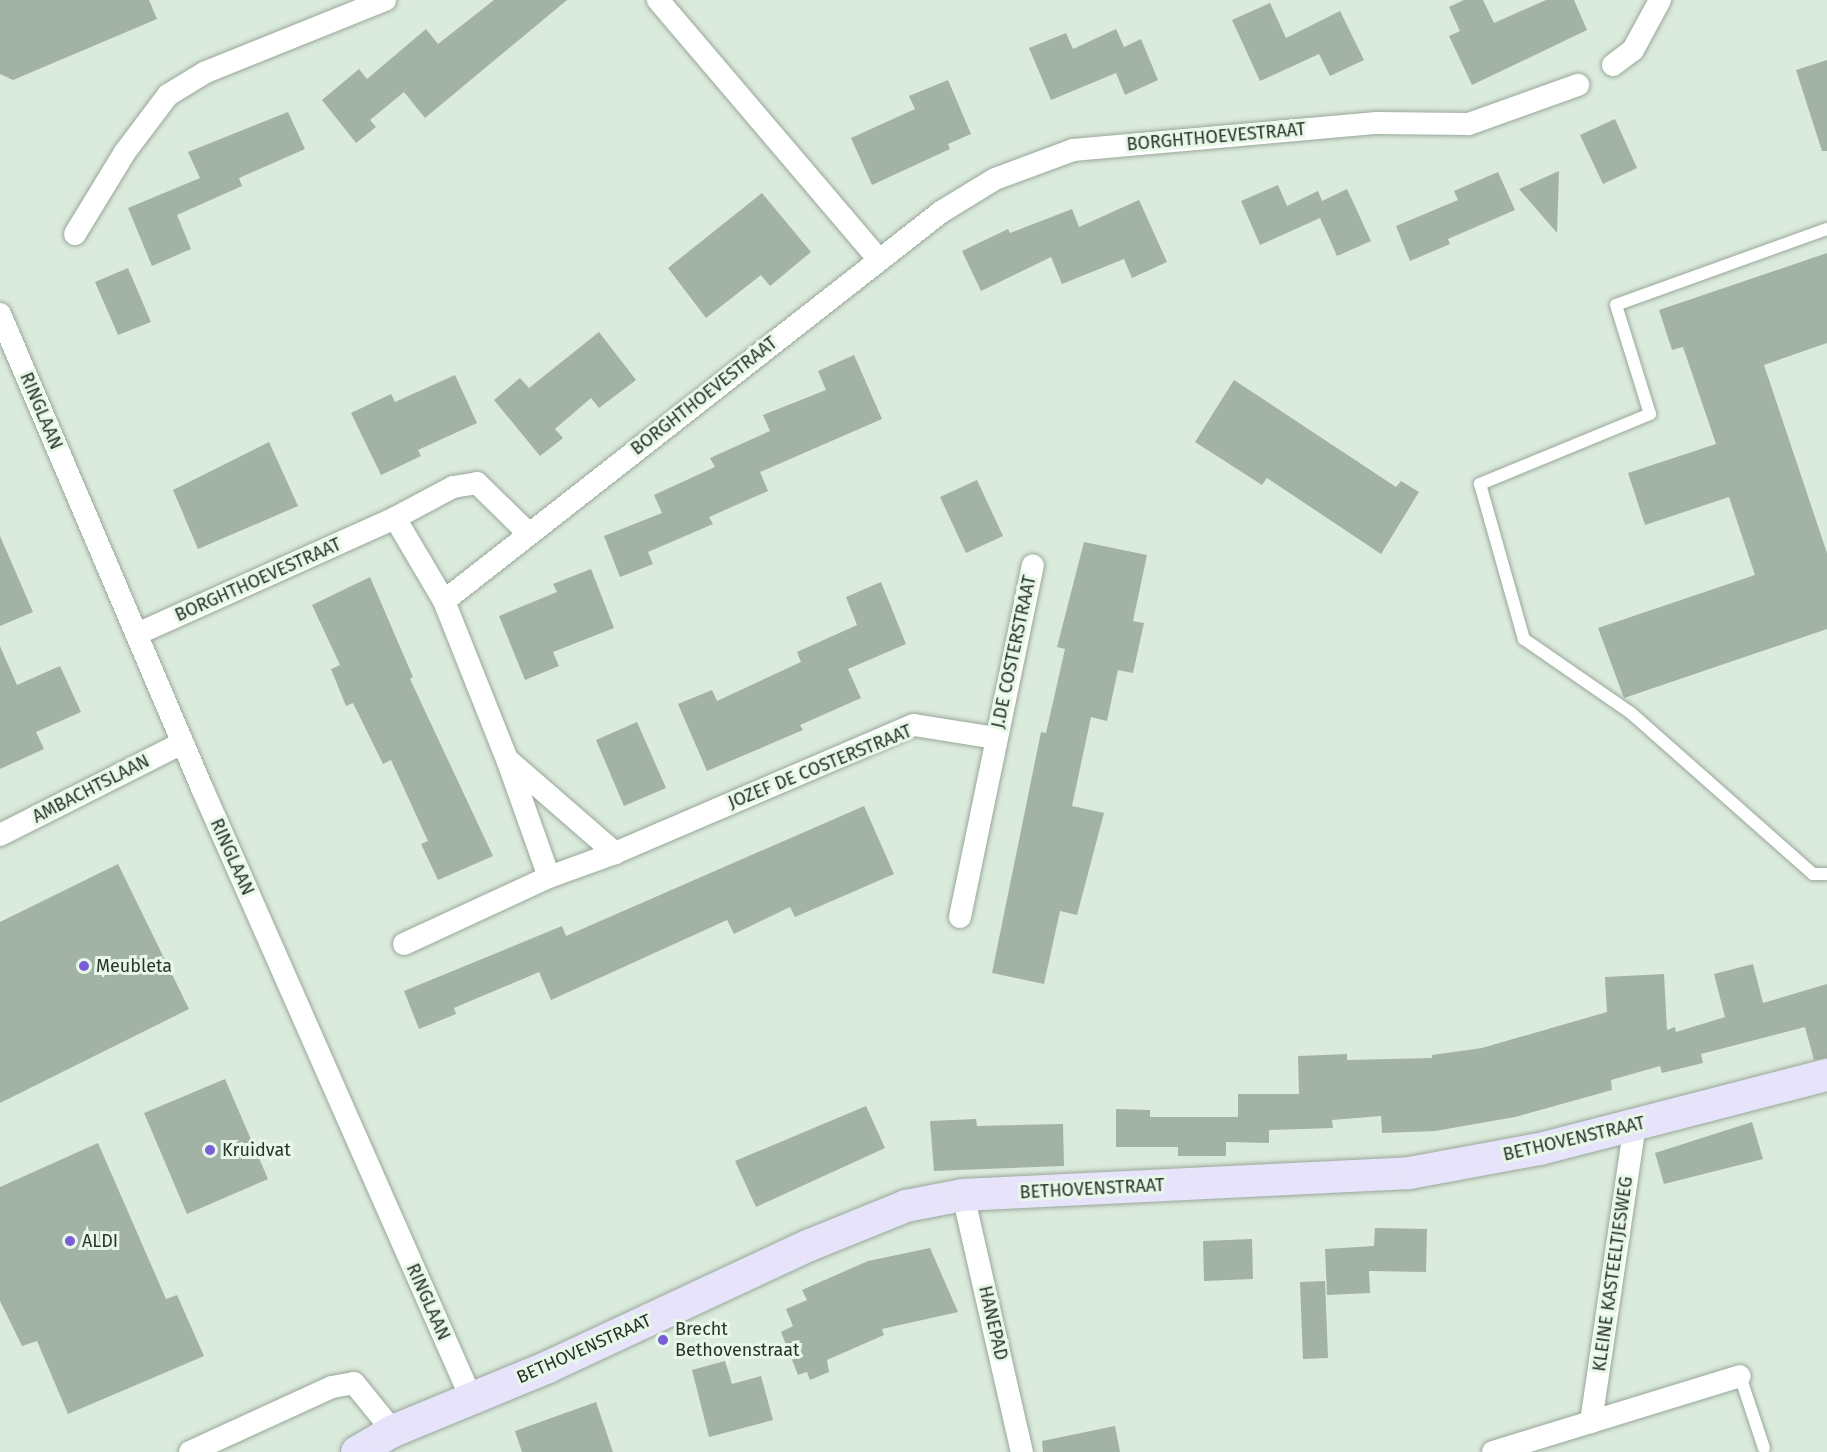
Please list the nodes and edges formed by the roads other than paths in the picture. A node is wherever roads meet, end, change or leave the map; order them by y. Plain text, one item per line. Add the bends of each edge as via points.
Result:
1 (385, 0) edge
2 (658, 0) edge
3 (1660, 0) edge
4 (1613, 65) dead end
5 (1578, 86) dead end
6 (1827, 229) edge
7 (75, 234) dead end
8 (879, 260) junction
9 (0, 314) edge
10 (395, 518) junction
11 (528, 533) junction
12 (1033, 566) dead end
13 (444, 601) junction
14 (137, 634) junction
15 (995, 738) junction
16 (182, 743) junction
17 (507, 759) junction
18 (0, 835) edge
19 (615, 853) junction
20 (1827, 874) edge
21 (549, 877) junction
22 (960, 917) dead end
23 (404, 944) dead end
24 (1827, 1075) edge
25 (1635, 1125) junction
26 (963, 1195) junction
27 (1740, 1376) joint
28 (471, 1398) junction
29 (1591, 1422) junction
30 (393, 1431) junction
31 (1764, 1448) dead end
32 (190, 1452) edge
33 (357, 1452) edge
34 (1022, 1452) edge
35 (1492, 1452) edge

1 - 7 street via 206,72 168,95 125,152
2 - 8 street
3 - 4 street via 1633,50
5 - 8 street, BORGHTHOEVESTRAAT via 1469,124 1377,123 1073,150 995,179 941,212
6 - 20 lane via 1616,305 1650,414 1480,484 1524,639 1631,713 1813,874
8 - 11 street, BORGHTHOEVESTRAAT
9 - 14 street, RINGLAAN
10 - 11 street, BORGHTHOEVESTRAAT via 453,487 477,483
10 - 13 street
10 - 14 street, BORGHTHOEVESTRAAT
11 - 13 street, BORGHTHOEVESTRAAT
12 - 15 street, J.DE COSTERSTRAAT
13 - 17 street
14 - 16 street, RINGLAAN
15 - 19 street, JOZEF DE COSTERSTRAAT via 914,725
15 - 22 street
16 - 18 street, AMBACHTSLAAN
16 - 28 street, RINGLAAN
17 - 19 street
17 - 21 street
19 - 21 street, JOZEF DE COSTERSTRAAT
21 - 23 street, JOZEF DE COSTERSTRAAT
24 - 25 main road, BETHOVENSTRAAT
25 - 26 main road, BETHOVENSTRAAT via 1540,1149 1409,1173
25 - 29 street, KLEINE KASTEELTJESWEG
26 - 28 main road, BETHOVENSTRAAT via 878,1216
26 - 34 street, HANEPAD
27 - 29 street
27 - 31 lane
28 - 30 main road, BETHOVENSTRAAT
29 - 35 street
30 - 32 street via 354,1383 332,1387
30 - 33 main road, BETHOVENSTRAAT

